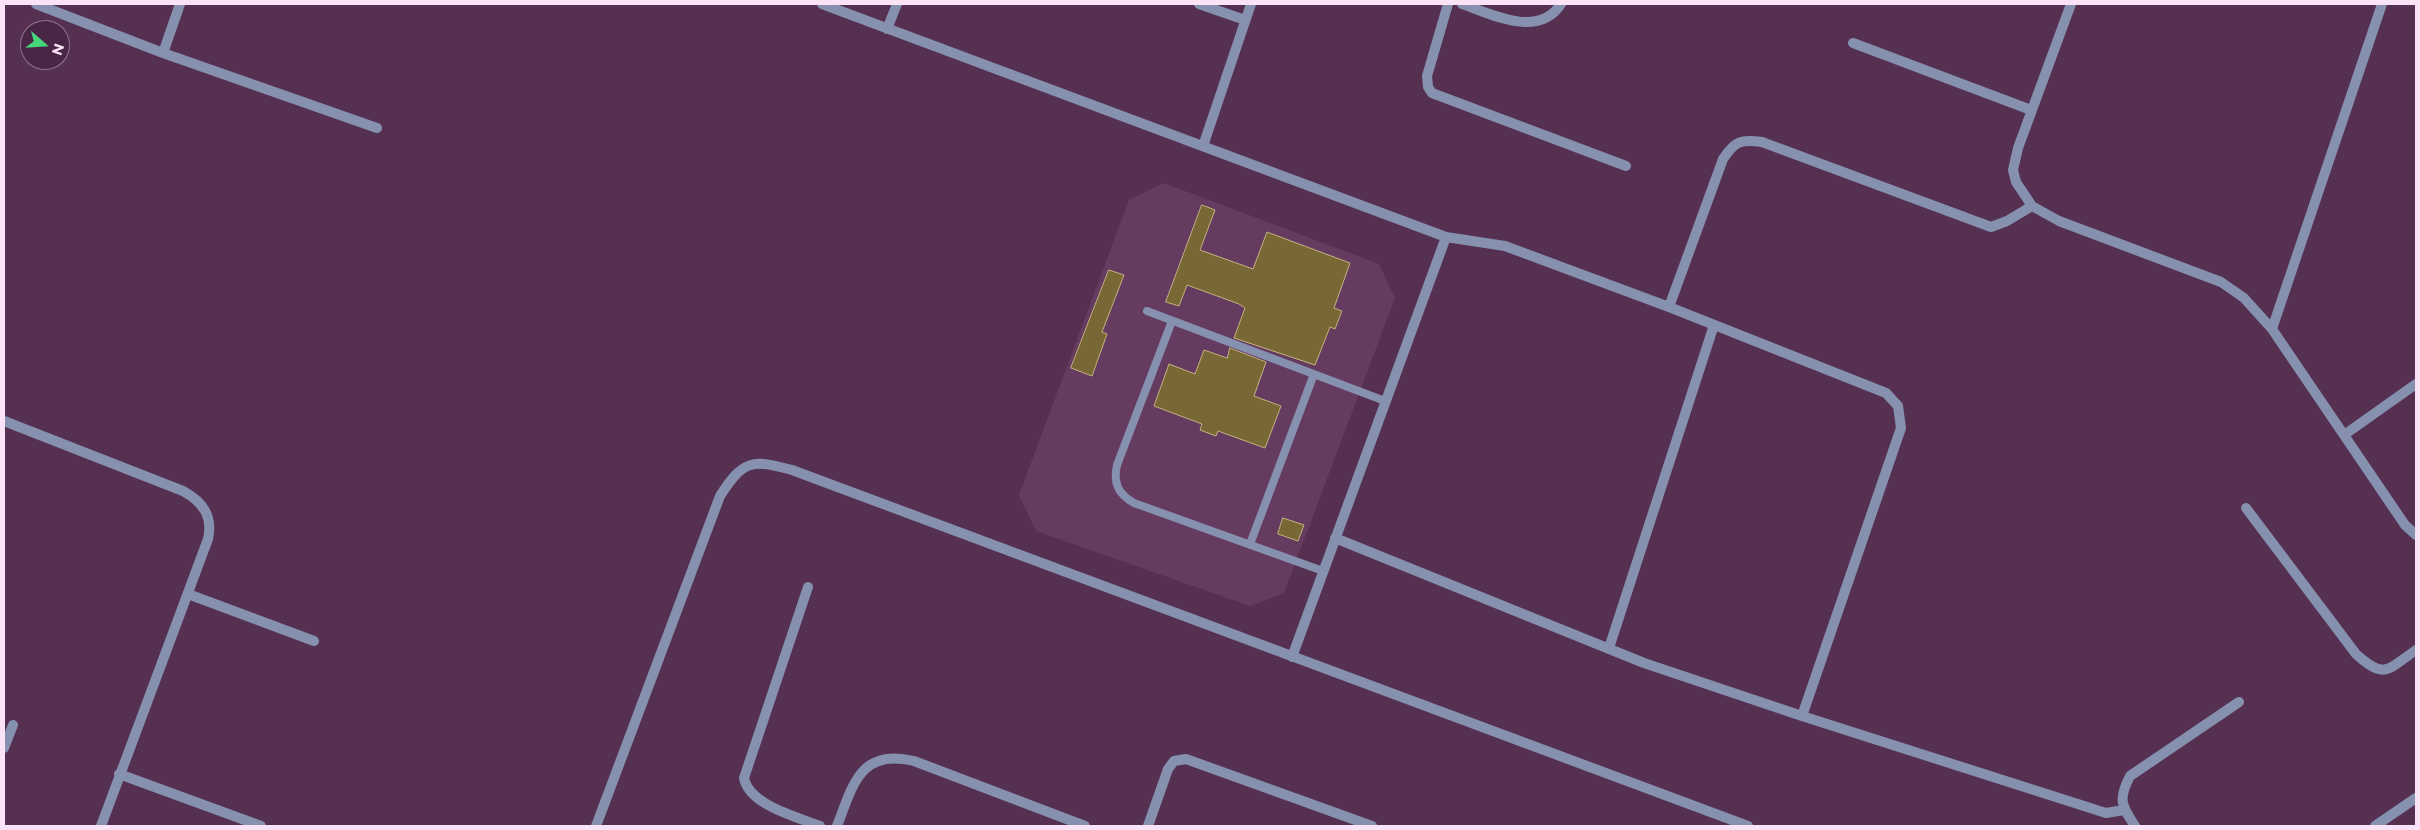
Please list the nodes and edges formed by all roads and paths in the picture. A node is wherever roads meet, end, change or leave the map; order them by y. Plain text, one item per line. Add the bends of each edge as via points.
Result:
1 (36, 4) edge
2 (180, 4) edge
3 (822, 4) edge
4 (897, 4) edge
5 (1199, 4) edge
6 (1251, 4) edge
7 (1448, 4) edge
8 (1462, 4) edge
9 (1561, 4) edge
10 (2071, 4) edge
11 (2382, 4) edge
12 (1246, 20) junction
13 (887, 29) junction
14 (1853, 43) dead end
15 (163, 53) junction
16 (2031, 110) junction
17 (377, 128) dead end
18 (1203, 146) junction
19 (1626, 166) dead end
20 (2032, 206) junction
21 (1446, 236) junction
22 (1669, 307) junction
23 (1147, 311) dead end
24 (1172, 320) junction
25 (1714, 325) junction
26 (2272, 329) junction
27 (1314, 374) junction
28 (2416, 384) edge
29 (1385, 402) junction
30 (4, 421) edge
31 (2344, 435) junction
32 (2246, 508) dead end
33 (2416, 535) edge
34 (1335, 538) junction
35 (1250, 544) junction
36 (1323, 571) junction
37 (808, 587) dead end
38 (188, 594) junction
39 (314, 641) dead end
40 (1609, 648) junction
41 (2416, 650) edge
42 (1292, 657) junction
43 (2239, 702) dead end
44 (1802, 716) junction
45 (13, 725) dead end
46 (4, 748) edge
47 (119, 774) junction
48 (2416, 798) edge
49 (2124, 810) junction
50 (101, 826) edge
51 (261, 826) edge
52 (596, 826) edge
53 (820, 826) edge
54 (837, 826) edge
55 (1085, 826) edge
56 (1148, 826) edge
57 (1372, 826) edge
58 (1748, 826) edge
59 (2135, 826) edge
60 (2375, 826) edge

1 - 15 street
2 - 15 street
3 - 13 street
4 - 13 street
5 - 12 street
6 - 12 street
7 - 19 street via 1427,76 1432,93
8 - 9 street via 1524,23 1548,17
10 - 16 street
11 - 26 street
12 - 18 street
13 - 18 street
14 - 16 street
15 - 17 street
16 - 20 street via 2013,170 2016,182
18 - 21 street
20 - 22 street via 1991,227 1762,142 1744,140 1732,146 1722,158
20 - 26 street via 2059,221 2204,274 2233,288
21 - 22 street via 1505,246
21 - 29 street
22 - 25 street
23 - 24 lane
24 - 27 lane
24 - 35 lane via 1117,465 1116,484 1120,492 1134,503
25 - 40 street
25 - 44 street via 1886,393 1898,406 1902,428
26 - 31 street
27 - 29 lane
27 - 35 lane
28 - 31 street
29 - 34 street
30 - 38 street via 196,498 206,512 210,526
31 - 33 street via 2404,525
32 - 41 street via 2356,654 2373,669 2388,670
34 - 36 street
34 - 40 street
35 - 36 lane
36 - 42 street
37 - 53 street via 744,778 752,795 763,803
38 - 39 street
38 - 47 street
40 - 44 street via 1644,663
42 - 52 street via 792,470 762,462 734,474 720,496
42 - 58 street
43 - 49 street via 2130,776 2121,793
44 - 49 street via 2106,813
45 - 46 street
47 - 50 street
47 - 51 street
48 - 60 street
49 - 59 street
54 - 55 street via 861,771 870,763 897,757
56 - 57 street via 1168,770 1174,761 1186,759

